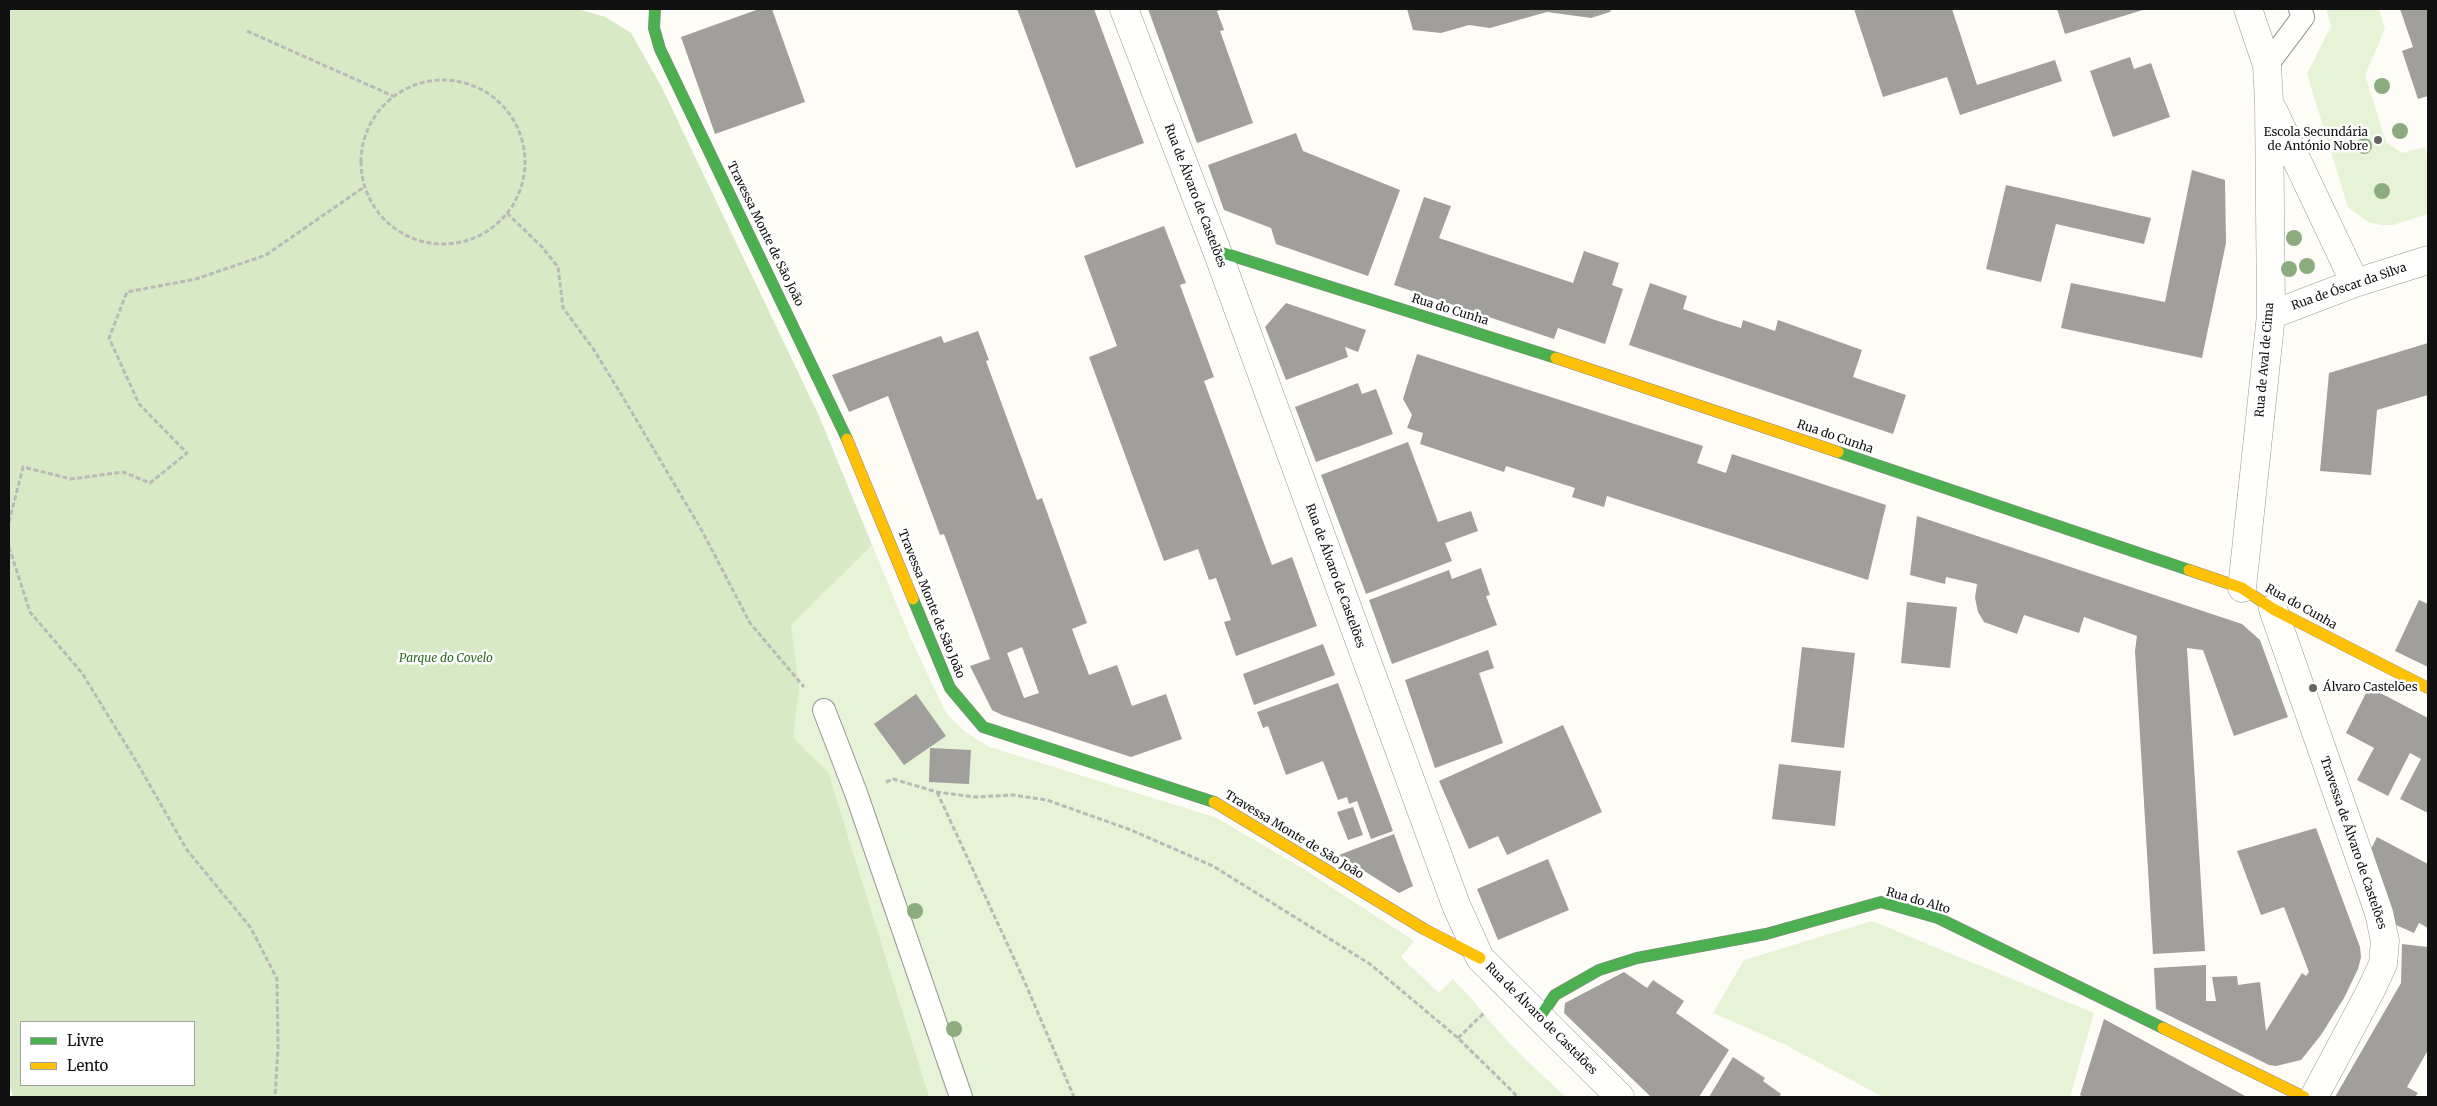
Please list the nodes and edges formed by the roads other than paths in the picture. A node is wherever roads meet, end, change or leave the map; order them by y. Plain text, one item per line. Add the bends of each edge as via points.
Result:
1 (1124, 9) edge
2 (2248, 9) edge
3 (2300, 9) edge
4 (651, 10) edge
5 (2267, 65) junction
6 (2269, 102) junction
7 (1216, 252) junction
8 (2428, 260) edge
9 (2355, 283) junction
10 (2271, 315) junction
11 (2242, 588) junction
12 (2272, 610) junction
13 (2428, 688) edge
14 (824, 710) road end
15 (1480, 958) junction
16 (1540, 1017) junction
17 (961, 1097) edge
18 (1620, 1097) edge
19 (2304, 1097) edge
20 (2314, 1097) edge

1 - 7 street, Rua de Álvaro de Castelões
2 - 5 street, Rua de Aval de Cima
3 - 5 lane via 2303,17
4 - 15 street, Travessa Monte de São João via 660,49 839,418 950,688 983,728 1219,804 1424,929
5 - 6 street, Rua de Aval de Cima
6 - 9 street, Rua de Aval de Cima
6 - 10 street, Rua de Aval de Cima
7 - 11 street, Rua do Cunha via 1565,361
7 - 15 street, Rua de Álvaro de Castelões via 1452,896
8 - 9 street, Rua de Óscar da Silva
9 - 10 street, Rua de Óscar da Silva
10 - 11 street, Rua de Aval de Cima
11 - 12 street, Rua do Cunha
12 - 13 street, Rua do Cunha
12 - 20 street, Travessa de Álvaro de Castelões via 2379,913 2385,941 2383,964 2372,990
14 - 17 lane
15 - 16 street, Rua de Álvaro de Castelões
16 - 18 street, Rua de Álvaro de Castelões
16 - 19 street, Rua do Alto via 1555,995 1599,970 1637,958 1766,934 1881,902 1938,918

